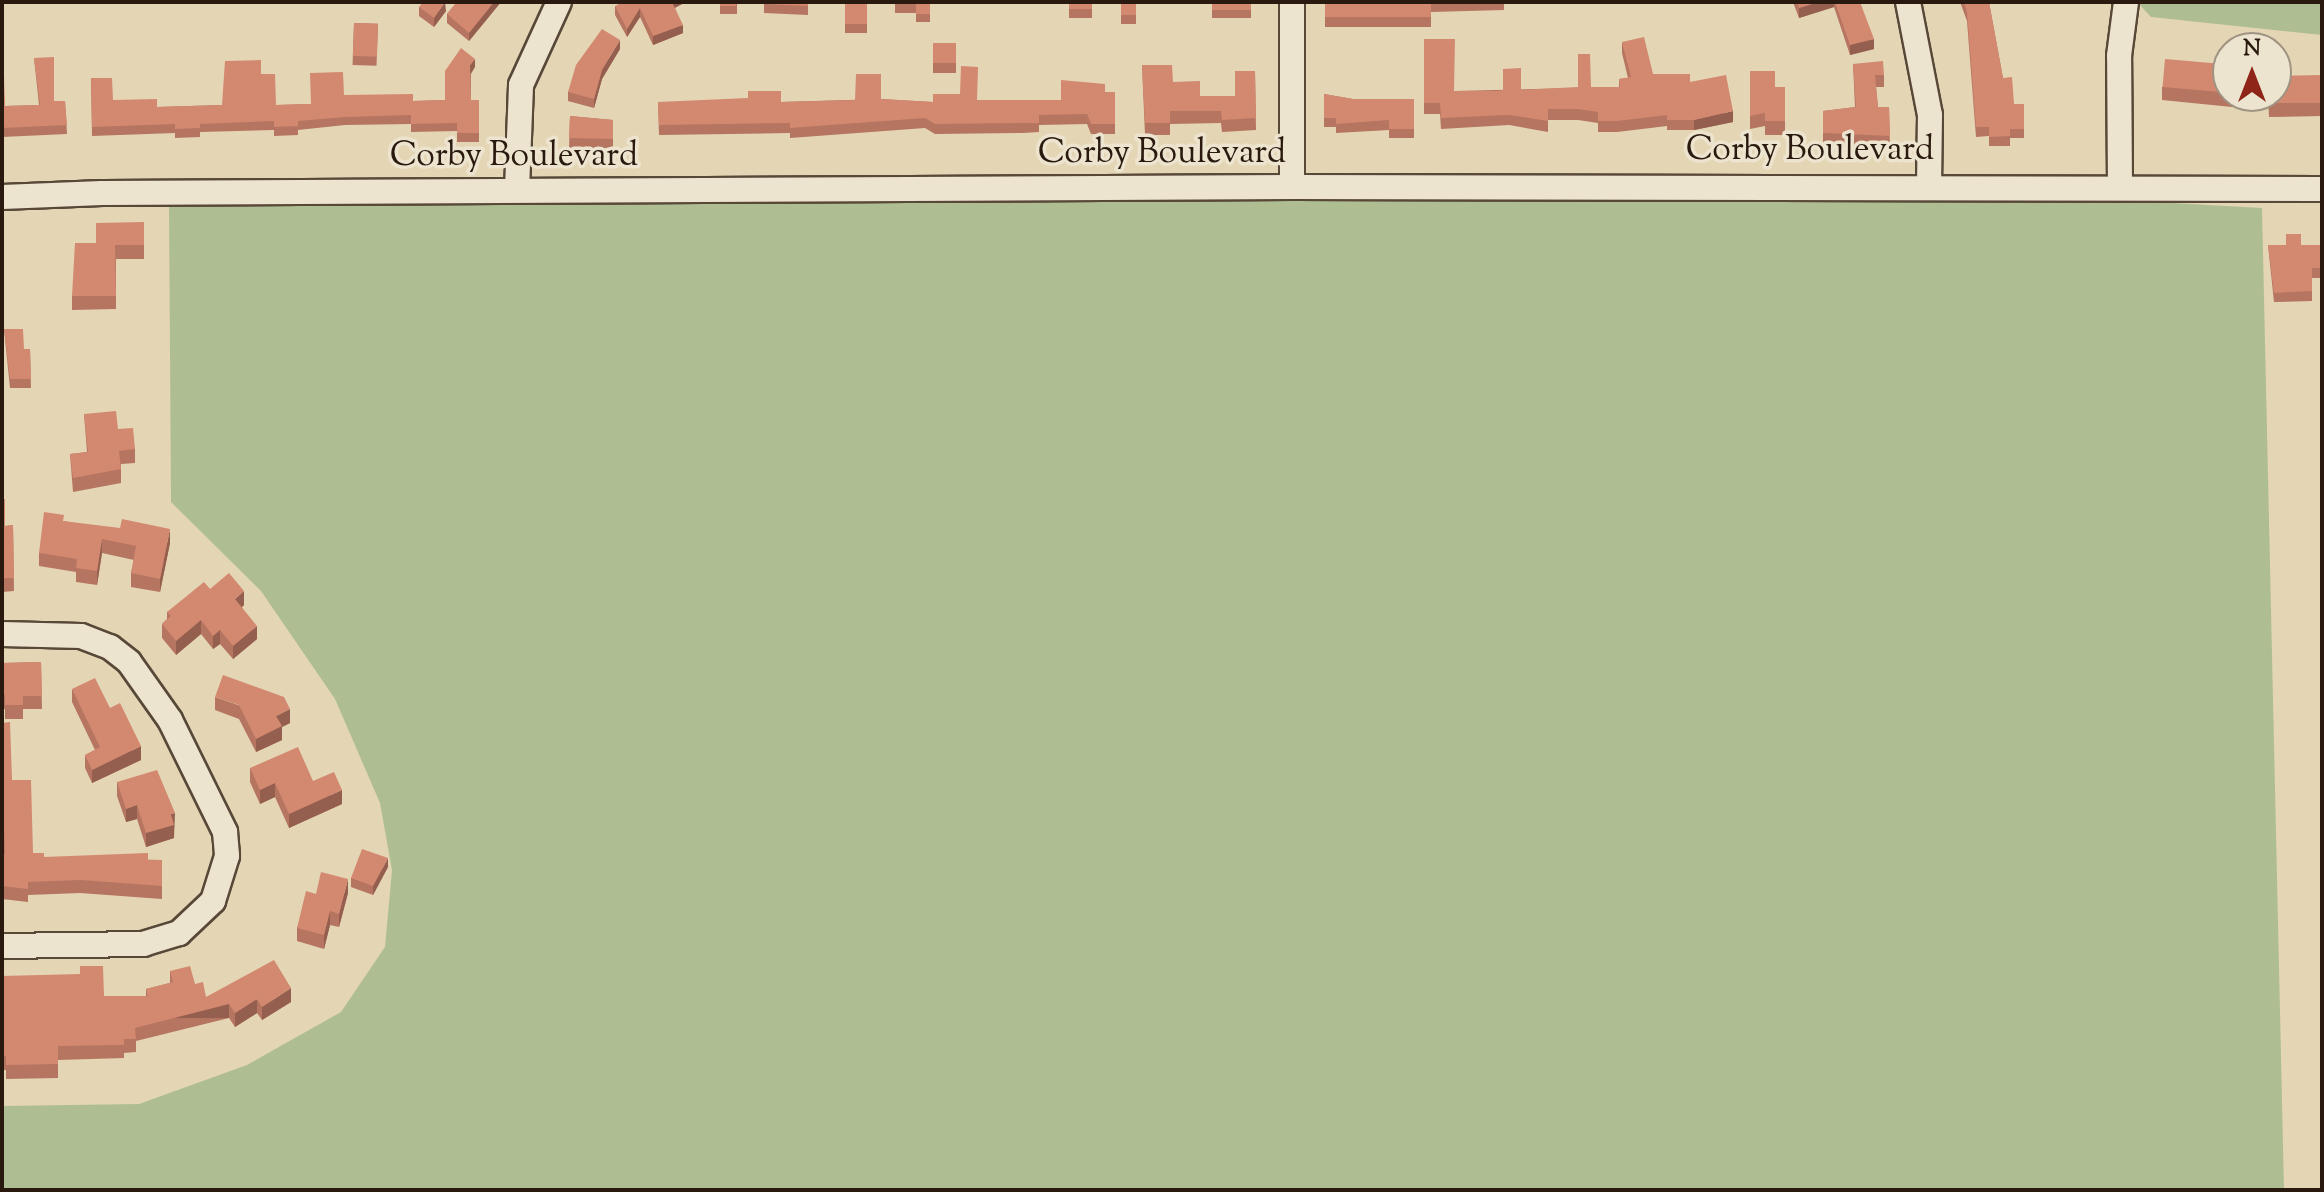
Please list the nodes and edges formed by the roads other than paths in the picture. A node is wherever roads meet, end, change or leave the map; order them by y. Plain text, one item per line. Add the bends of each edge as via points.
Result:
1 (559, 2) edge
2 (1292, 2) edge
3 (1908, 2) edge
4 (2126, 2) edge
5 (1929, 185) junction
6 (2120, 185) junction
7 (1292, 187) junction
8 (2322, 189) edge
9 (517, 190) junction
10 (2, 197) edge
11 (2, 634) edge
12 (2, 946) edge

1 - 9 street via 521,85
2 - 7 street
3 - 5 street via 1930,115
4 - 6 street via 2119,56
5 - 6 street, Corby Boulevard
5 - 7 street, Corby Boulevard
6 - 8 street, Corby Boulevard
7 - 9 street, Corby Boulevard
9 - 10 street, Corby Boulevard
11 - 12 street via 81,636 129,662 170,720 225,832 227,856 213,901 179,933 144,944

